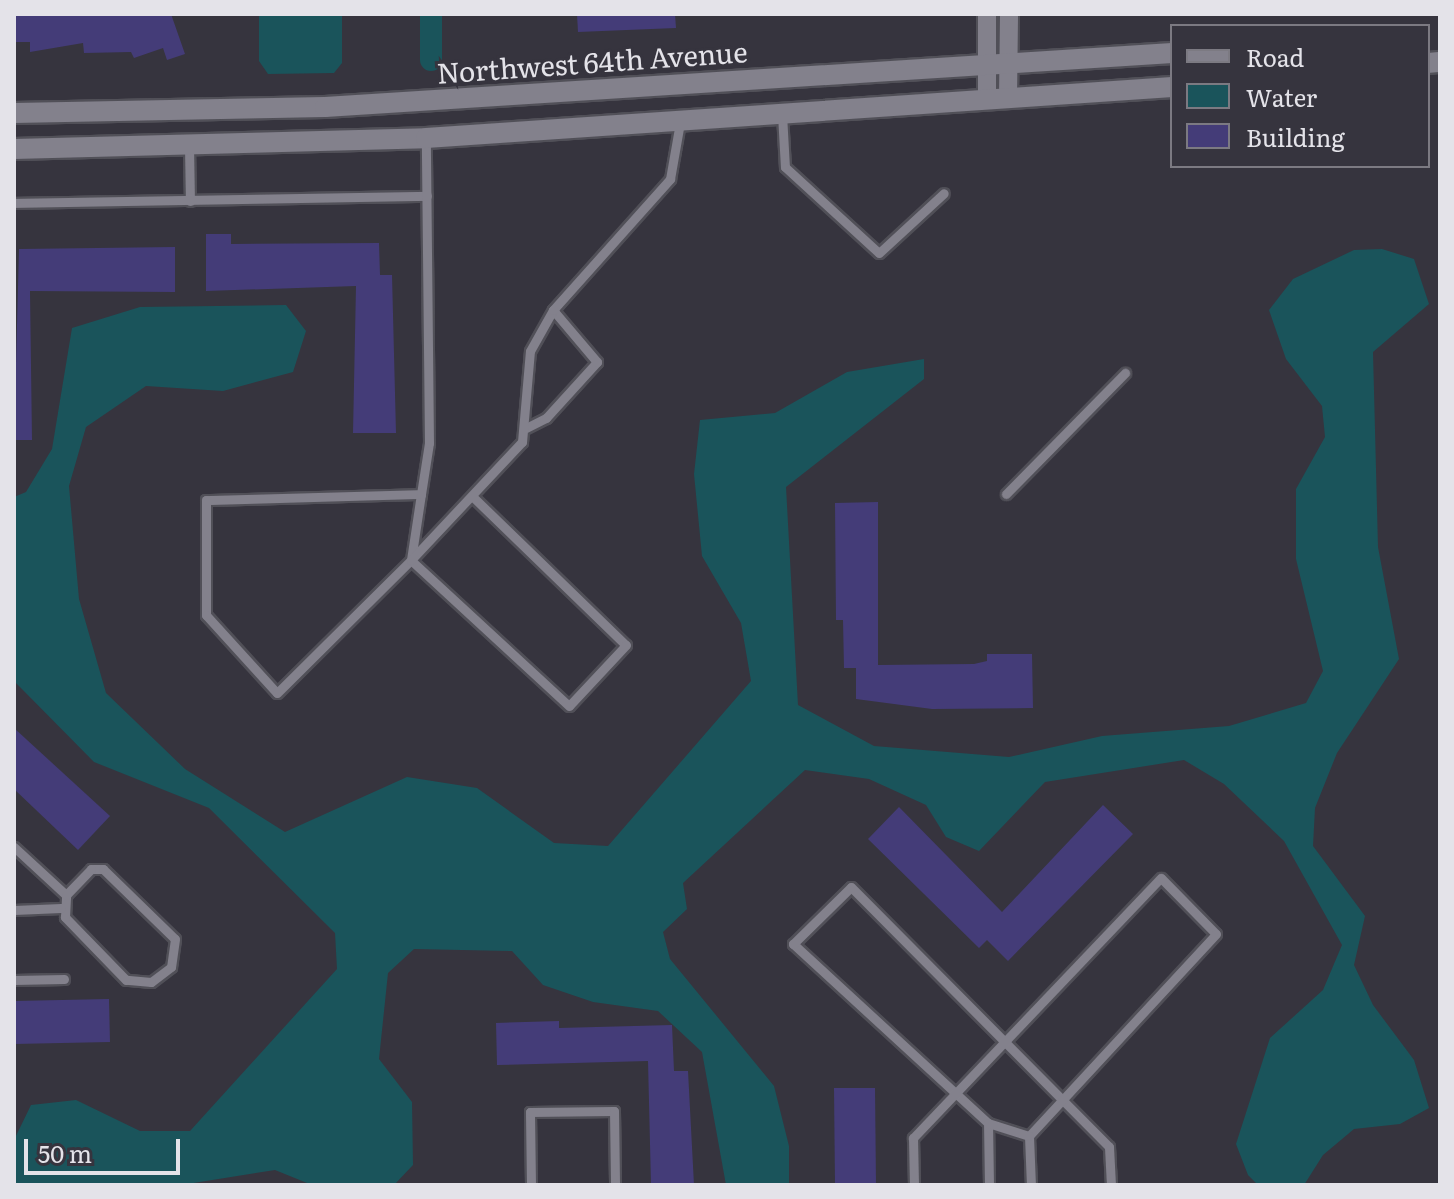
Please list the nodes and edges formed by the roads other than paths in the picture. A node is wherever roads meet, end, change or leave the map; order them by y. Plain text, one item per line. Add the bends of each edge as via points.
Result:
1 (987, 14) edge
2 (1009, 14) edge
3 (1170, 53) edge
4 (1009, 60) junction
5 (987, 61) junction
6 (699, 82) junction
7 (1170, 87) edge
8 (1008, 98) junction
9 (987, 99) junction
10 (424, 101) junction
11 (14, 113) edge
12 (782, 114) junction
13 (680, 121) junction
14 (426, 138) junction
15 (189, 146) junction
16 (14, 149) edge
17 (944, 193) dead end
18 (427, 196) junction
19 (190, 201) junction
20 (14, 203) edge
21 (553, 310) junction
22 (1125, 373) dead end
23 (524, 429) junction
24 (421, 494) junction
25 (1006, 494) dead end
26 (472, 496) junction
27 (411, 560) junction
28 (14, 847) edge
29 (66, 895) junction
30 (61, 908) junction
31 (14, 910) edge
32 (64, 979) dead end
33 (14, 980) edge
34 (1004, 1041) junction
35 (955, 1098) junction
36 (1063, 1100) junction
37 (988, 1123) junction
38 (1029, 1136) junction
39 (531, 1185) edge
40 (615, 1185) edge
41 (914, 1185) edge
42 (989, 1185) edge
43 (1031, 1185) edge
44 (1111, 1185) edge

1 - 5 street
2 - 4 street
3 - 4 street, Northwest 64th Avenue
4 - 5 street, Northwest 64th Avenue
4 - 8 street
5 - 6 street, Northwest 64th Avenue
5 - 9 street
6 - 10 street, Northwest 64th Avenue
6 - 13 street
7 - 8 street
8 - 9 street
9 - 12 street
10 - 11 street, Northwest 64th Avenue
10 - 14 street
12 - 13 street
12 - 17 lane via 785,167 879,253
13 - 14 street
13 - 21 lane via 670,179
14 - 15 street
14 - 18 lane
15 - 16 street
15 - 19 lane
18 - 19 lane
18 - 24 lane via 429,443
19 - 20 lane
21 - 23 lane via 530,351
21 - 23 lane via 597,362 546,418
22 - 25 lane
23 - 26 lane via 522,442
24 - 27 lane
24 - 27 lane via 206,500 206,615 277,693
26 - 27 lane
26 - 27 lane via 626,645 569,706
28 - 29 lane
29 - 30 lane
29 - 30 lane via 91,869 103,869 175,939 178,953 151,982 126,980
30 - 31 lane
32 - 33 lane
34 - 35 lane
34 - 35 lane via 851,887 793,944
34 - 36 lane
34 - 36 lane via 1161,878 1216,934
35 - 37 lane
35 - 41 lane via 913,1138
36 - 38 lane
36 - 44 lane via 1109,1147
37 - 38 lane
37 - 42 lane
38 - 43 lane
39 - 40 lane via 530,1112 614,1111

